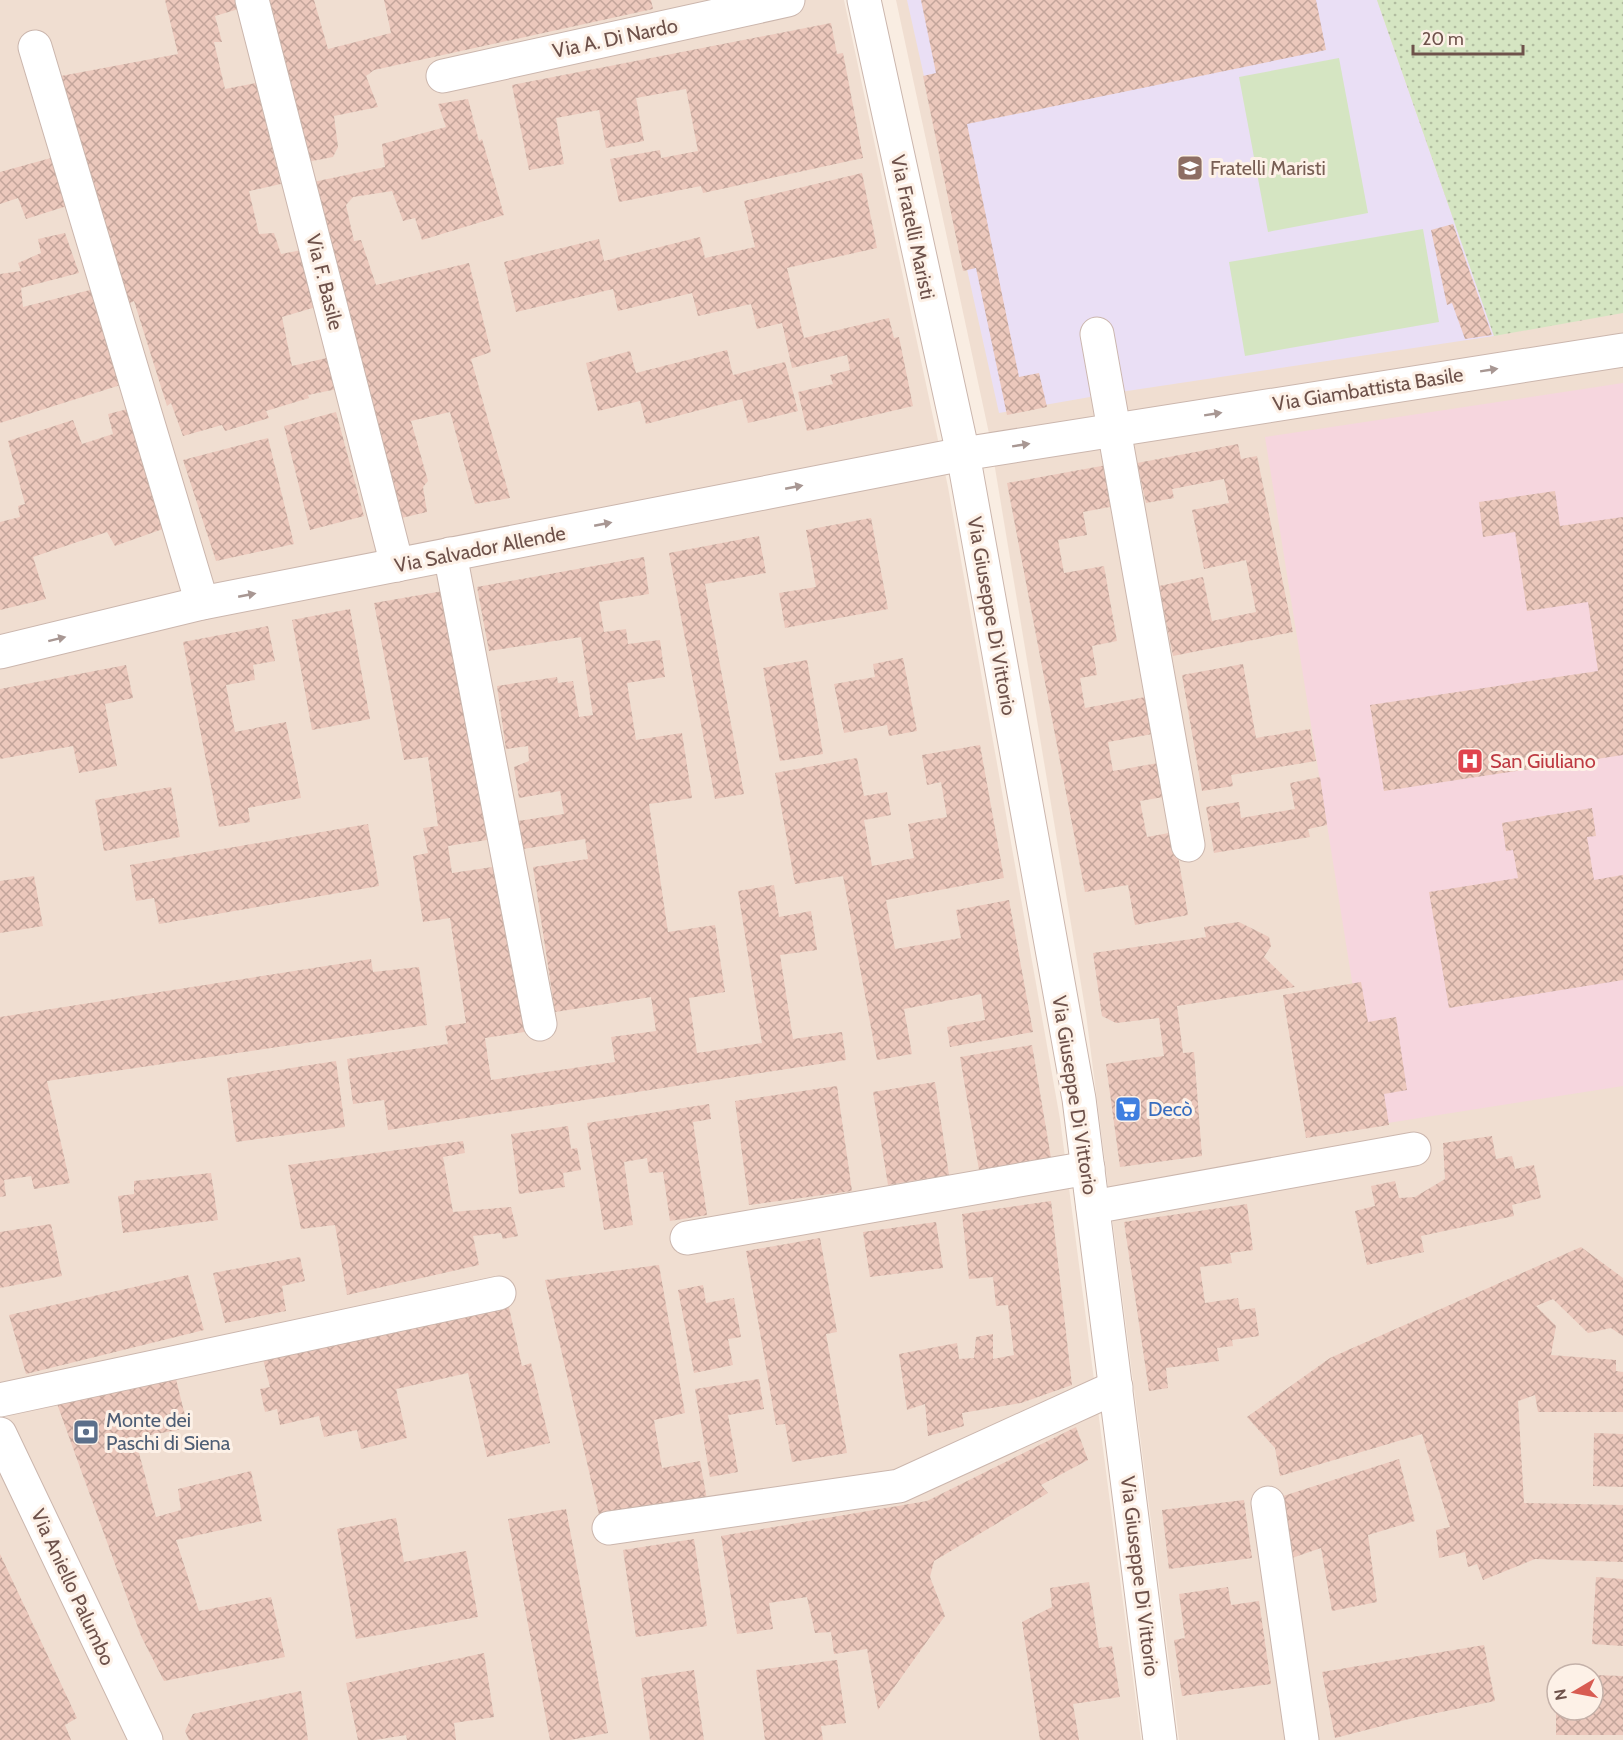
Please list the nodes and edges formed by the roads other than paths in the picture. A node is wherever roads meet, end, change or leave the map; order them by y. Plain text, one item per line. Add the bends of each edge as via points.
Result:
1 (252, 0) edge
2 (788, 0) edge
3 (864, 0) edge
4 (35, 47) dead end
5 (443, 76) dead end
6 (1097, 333) dead end
7 (1623, 350) edge
8 (1113, 430) junction
9 (963, 454) junction
10 (450, 554) junction
11 (397, 565) junction
12 (201, 603) junction
13 (0, 652) edge
14 (1188, 845) dead end
15 (540, 1023) dead end
16 (1414, 1149) dead end
17 (1088, 1168) junction
18 (1093, 1207) junction
19 (687, 1238) dead end
20 (499, 1293) dead end
21 (1116, 1387) junction
22 (0, 1400) edge
23 (0, 1434) edge
24 (1268, 1503) dead end
25 (609, 1528) dead end
26 (146, 1740) edge
27 (1160, 1740) edge
28 (1302, 1740) edge

1 - 11 street, Via F. Basile
2 - 5 street, Via A. Di Nardo
3 - 9 street, Via Fratelli Maristi
4 - 12 street
6 - 8 street
8 -> 7 street, Via Giambattista Basile
9 -> 8 street, Via Giambattista Basile
8 - 14 street
10 -> 9 street, Via Salvador Allende
9 - 17 street, Via Giuseppe Di Vittorio
10 - 11 street, Via Salvador Allende
10 - 15 street
12 -> 11 street, Via Salvador Allende
13 -> 12 street, Via Salvador Allende
16 - 18 street
17 - 18 street, Via Giuseppe Di Vittorio
17 - 19 street
18 - 21 street, Via Giuseppe Di Vittorio
20 - 22 street
21 - 25 street via 899,1486
21 - 27 street, Via Giuseppe Di Vittorio
23 - 26 street, Via Aniello Palumbo
24 - 28 street

